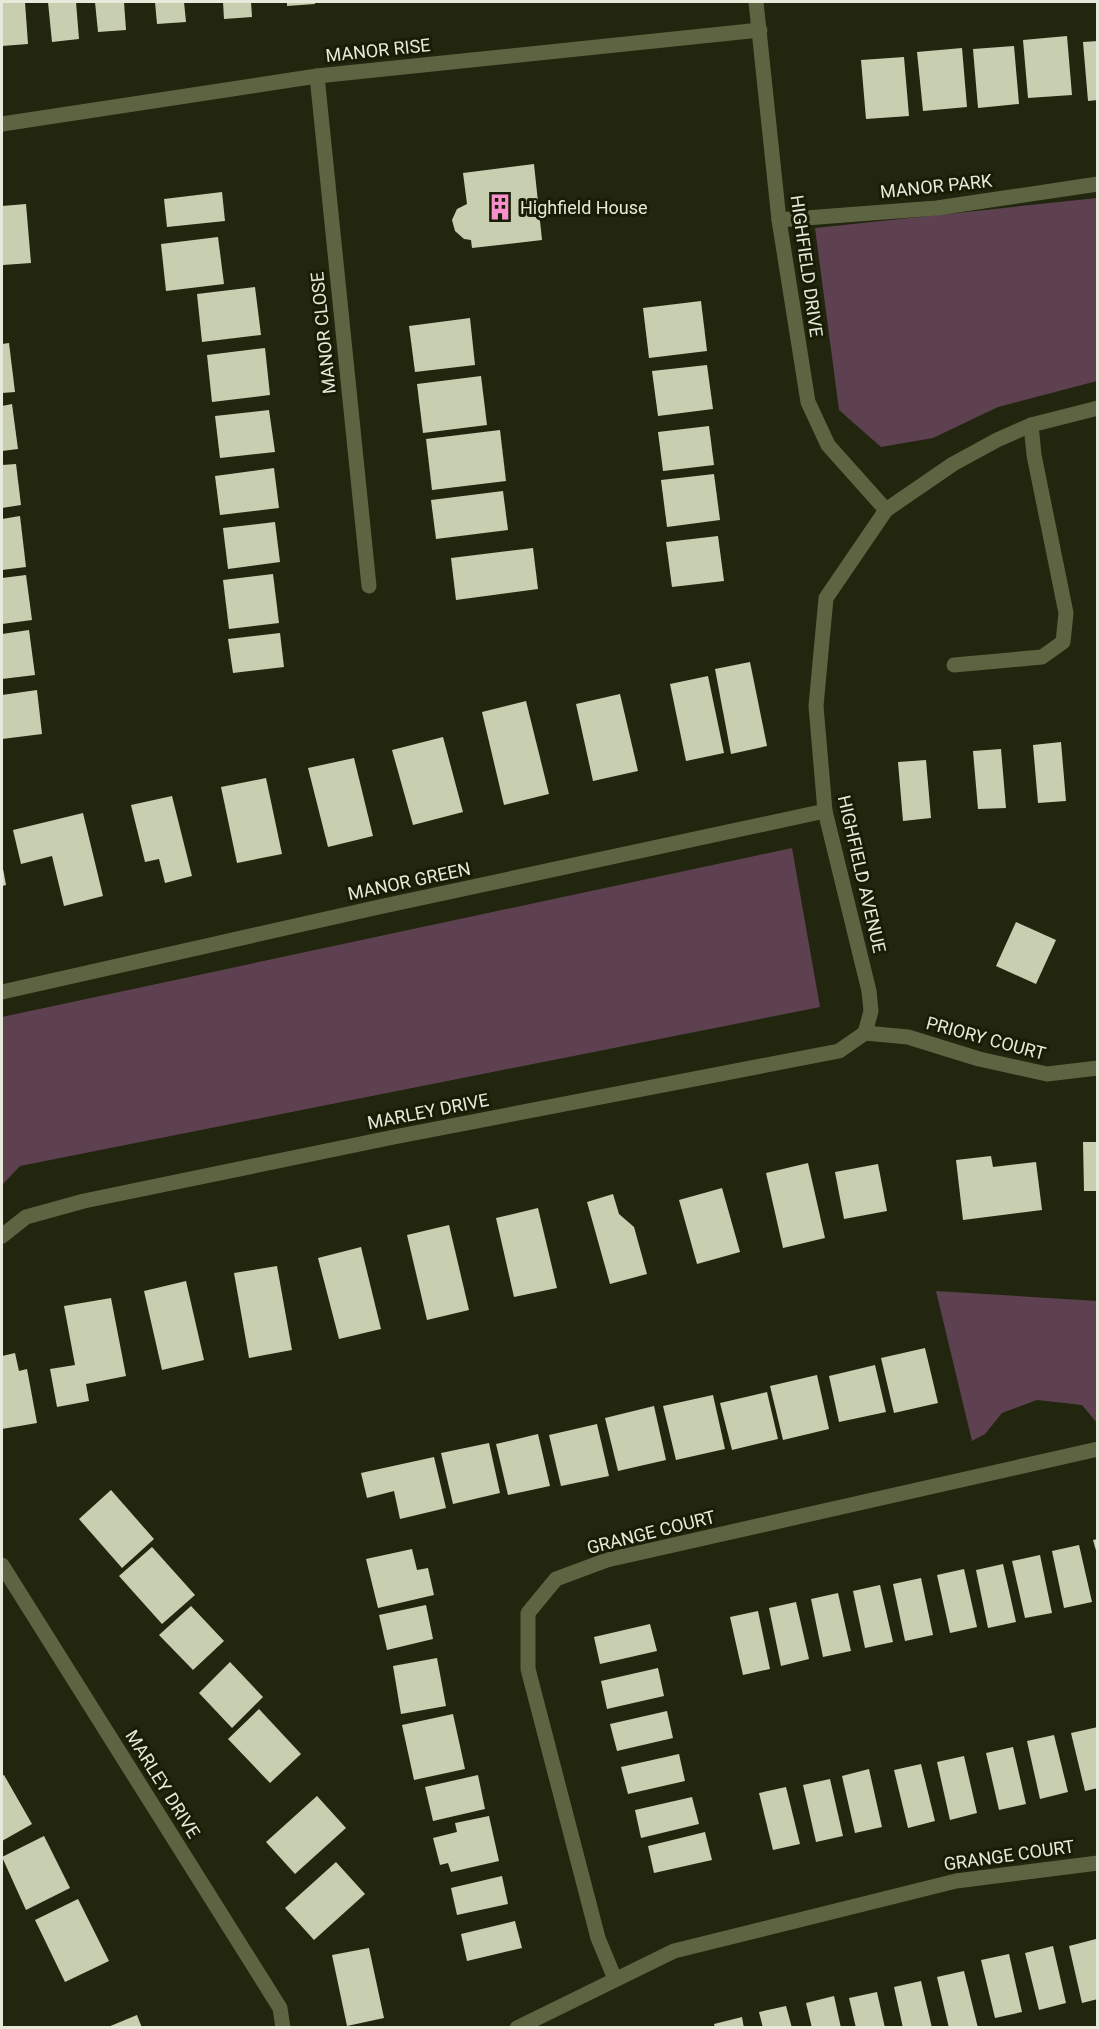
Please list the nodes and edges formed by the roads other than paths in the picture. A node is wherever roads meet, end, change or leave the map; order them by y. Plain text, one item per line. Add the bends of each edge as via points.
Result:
1 (756, 2) edge
2 (760, 30) junction
3 (316, 76) junction
4 (2, 124) edge
5 (1098, 184) edge
6 (779, 220) junction
7 (1098, 408) edge
8 (1031, 425) junction
9 (886, 510) junction
10 (369, 586) dead end
11 (954, 665) dead end
12 (825, 811) junction
13 (2, 992) edge
14 (866, 1033) junction
15 (1098, 1068) edge
16 (2, 1236) edge
17 (1098, 1449) edge
18 (2, 1564) edge
19 (1098, 1863) edge
20 (615, 1979) junction
21 (283, 2028) edge
22 (517, 2028) edge

1 - 2 street, HIGHFIELD DRIVE
2 - 3 street, MANOR RISE
2 - 6 street, HIGHFIELD DRIVE
3 - 4 street, MANOR RISE
3 - 10 street, MANOR CLOSE
5 - 6 street, MANOR PARK via 937,208
6 - 9 street, HIGHFIELD DRIVE via 808,402 828,445
7 - 8 street, HIGHFIELD AVENUE
8 - 9 street, HIGHFIELD AVENUE via 953,464
8 - 11 street via 1066,613 1063,642 1042,657
9 - 12 street, HIGHFIELD AVENUE via 826,598 816,706
12 - 13 street, MANOR GREEN
12 - 14 street, HIGHFIELD AVENUE via 870,990 872,1011
14 - 15 street, PRIORY COURT via 908,1037 1047,1074
14 - 16 street, MARLEY DRIVE via 839,1051 84,1202 26,1217
17 - 20 street, GRANGE COURT via 607,1560 556,1579 528,1613 528,1669 598,1938
18 - 21 street, MARLEY DRIVE via 280,2008
19 - 20 street, GRANGE COURT via 957,1881 674,1951
20 - 22 street, GRANGE COURT

